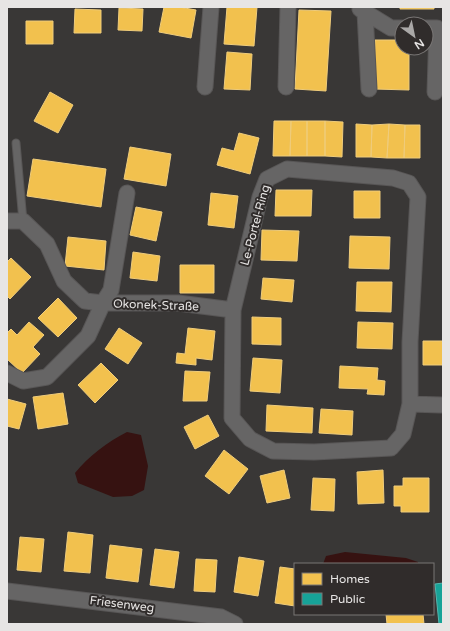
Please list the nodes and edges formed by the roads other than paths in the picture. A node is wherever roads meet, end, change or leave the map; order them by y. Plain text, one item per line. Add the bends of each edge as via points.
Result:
1 (211, 7) edge
2 (288, 7) edge
3 (361, 10) edge
4 (394, 28) edge
5 (434, 28) edge
6 (286, 86) dead end
7 (205, 87) dead end
8 (369, 89) dead end
9 (435, 92) dead end
10 (16, 143) dead end
11 (126, 193) dead end
12 (7, 221) edge
13 (23, 221) junction
14 (103, 303) junction
15 (233, 310) junction
16 (7, 373) edge
17 (410, 404) junction
18 (442, 404) edge
19 (7, 591) edge
20 (235, 624) edge

1 - 7 street
2 - 6 street
3 - 4 street
3 - 8 street
5 - 9 street via 437,28
10 - 13 lane
11 - 14 street, Okonek-Straße via 111,290
12 - 13 street
13 - 14 street, Okonek-Straße via 47,244 64,282 85,301
14 - 15 street, Okonek-Straße via 178,303
14 - 16 street, Okonek-Straße via 88,336 46,377 23,381
15 - 17 street, Le-Portel-Ring via 232,418 250,439 273,451 314,452 391,448 403,434
15 - 17 street, Le-Portel-Ring via 260,197 267,179 287,169 393,178 409,183 418,196 410,342
17 - 18 street
19 - 20 street, Friesenweg via 221,617

